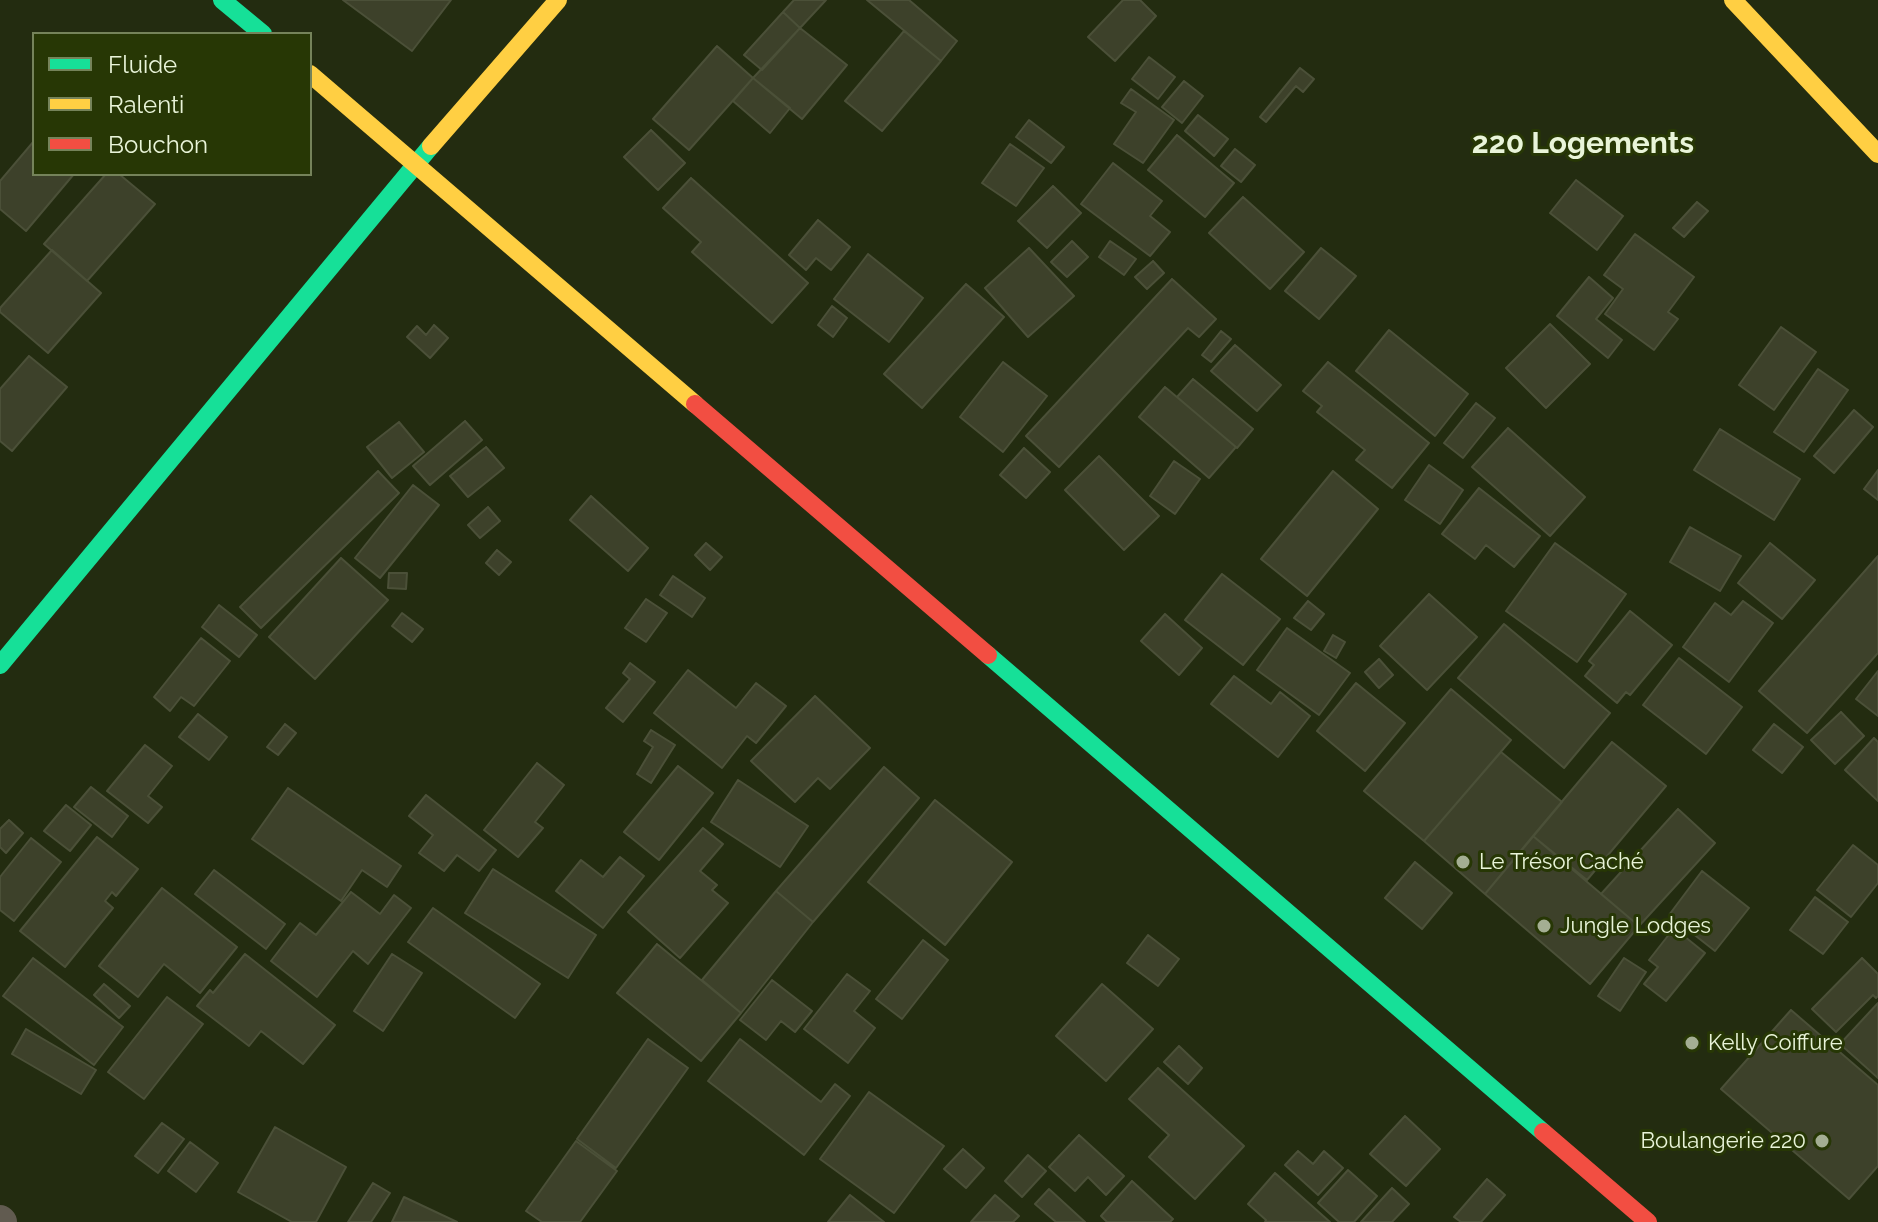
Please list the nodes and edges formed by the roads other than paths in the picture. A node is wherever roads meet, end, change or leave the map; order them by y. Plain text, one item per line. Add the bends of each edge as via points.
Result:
1 (222, 0) edge
2 (558, 0) edge
3 (1733, 0) edge
4 (261, 32) edge
5 (312, 76) edge
6 (1878, 154) edge
7 (416, 163) junction
8 (0, 665) edge
9 (1648, 1222) edge

1 - 4 street
2 - 7 street
3 - 6 street
5 - 7 street
7 - 8 street
7 - 9 street

